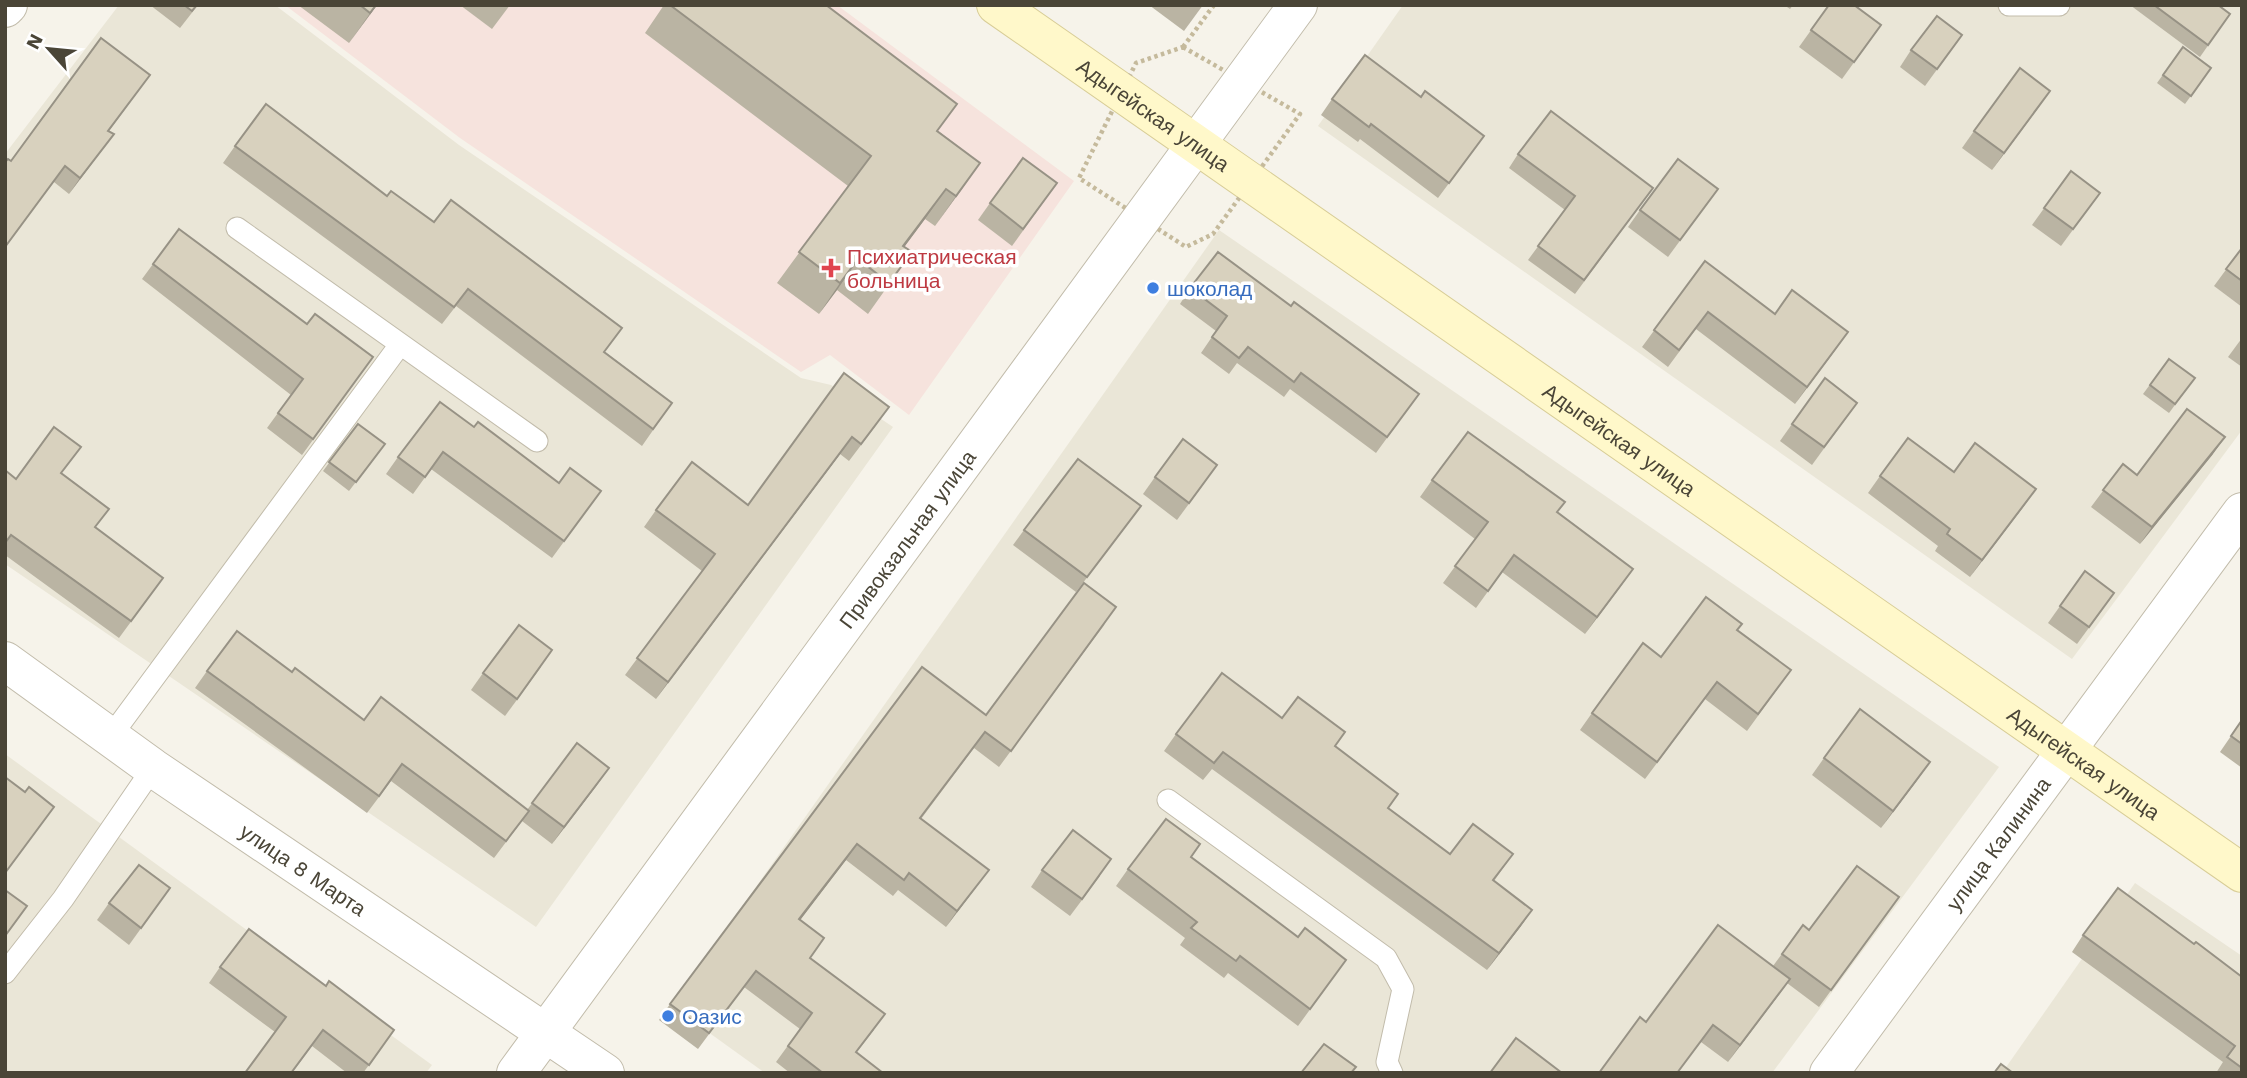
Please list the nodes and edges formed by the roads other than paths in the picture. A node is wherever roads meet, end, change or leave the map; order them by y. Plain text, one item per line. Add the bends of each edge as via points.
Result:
1 (996, 5) edge
2 (1298, 5) edge
3 (2008, 5) edge
4 (2059, 5) edge
5 (1196, 141) junction
6 (237, 228) dead end
7 (399, 346) junction
8 (537, 442) dead end
9 (2242, 512) edge
10 (5, 661) edge
11 (111, 736) junction
12 (2068, 751) junction
13 (153, 768) junction
14 (1168, 800) dead end
15 (2242, 873) edge
16 (5, 973) edge
17 (546, 1032) junction
18 (516, 1073) edge
19 (605, 1073) edge
20 (1392, 1073) edge
21 (1829, 1073) edge

1 - 5 main road, Адыгейская улица
2 - 5 street, Привокзальная улица
3 - 4 lane
5 - 12 main road, Адыгейская улица
5 - 17 street, Привокзальная улица
6 - 7 lane
7 - 8 lane
7 - 11 lane
9 - 12 street, улица Калинина
10 - 11 street, улица 8 Марта
11 - 13 street, улица 8 Марта
12 - 15 main road, Адыгейская улица
12 - 21 street, улица Калинина
13 - 16 lane via 63,899
13 - 17 street, улица 8 Марта
14 - 20 lane via 1386,958 1403,989 1387,1062
17 - 18 street, Привокзальная улица
17 - 19 street, улица 8 Марта

